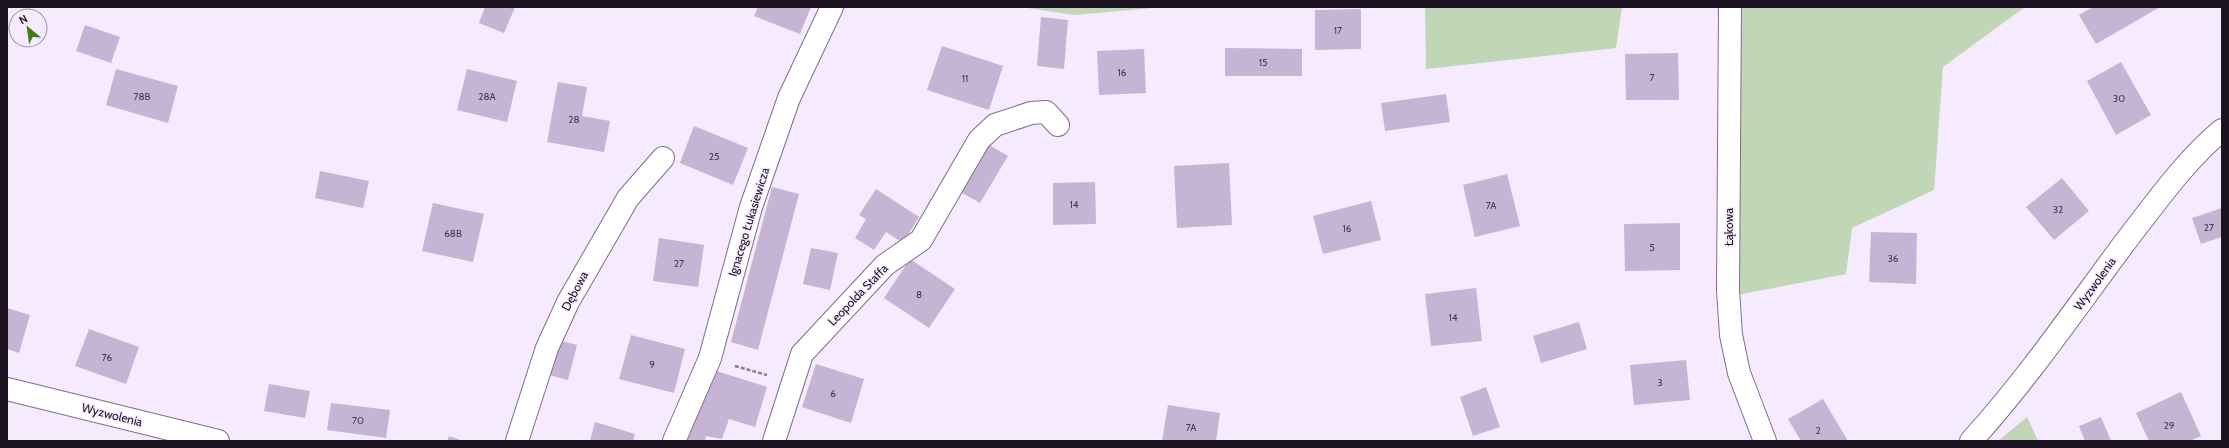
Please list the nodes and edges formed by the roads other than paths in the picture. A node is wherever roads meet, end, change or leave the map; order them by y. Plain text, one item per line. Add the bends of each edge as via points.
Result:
1 (832, 7) edge
2 (1730, 7) edge
3 (1058, 125) dead end
4 (2222, 130) edge
5 (663, 158) dead end
6 (7, 389) edge
7 (218, 441) edge
8 (517, 441) edge
9 (674, 441) edge
10 (774, 441) edge
11 (1765, 441) edge
12 (1971, 441) edge

1 - 9 street, Ignacego Łukasiewicza via 789,98 752,207 710,358
2 - 11 street, Łąkowa via 1728,290 1731,335 1740,372
3 - 10 street, Leopolda Staffa via 1046,112 1031,113 995,125 979,140 921,240 885,265 802,354
4 - 12 street, Wyzwolenia via 2165,190 2040,360 2008,401
5 - 8 street, Dębowa via 628,198 568,302 547,348
6 - 7 street, Wyzwolenia

